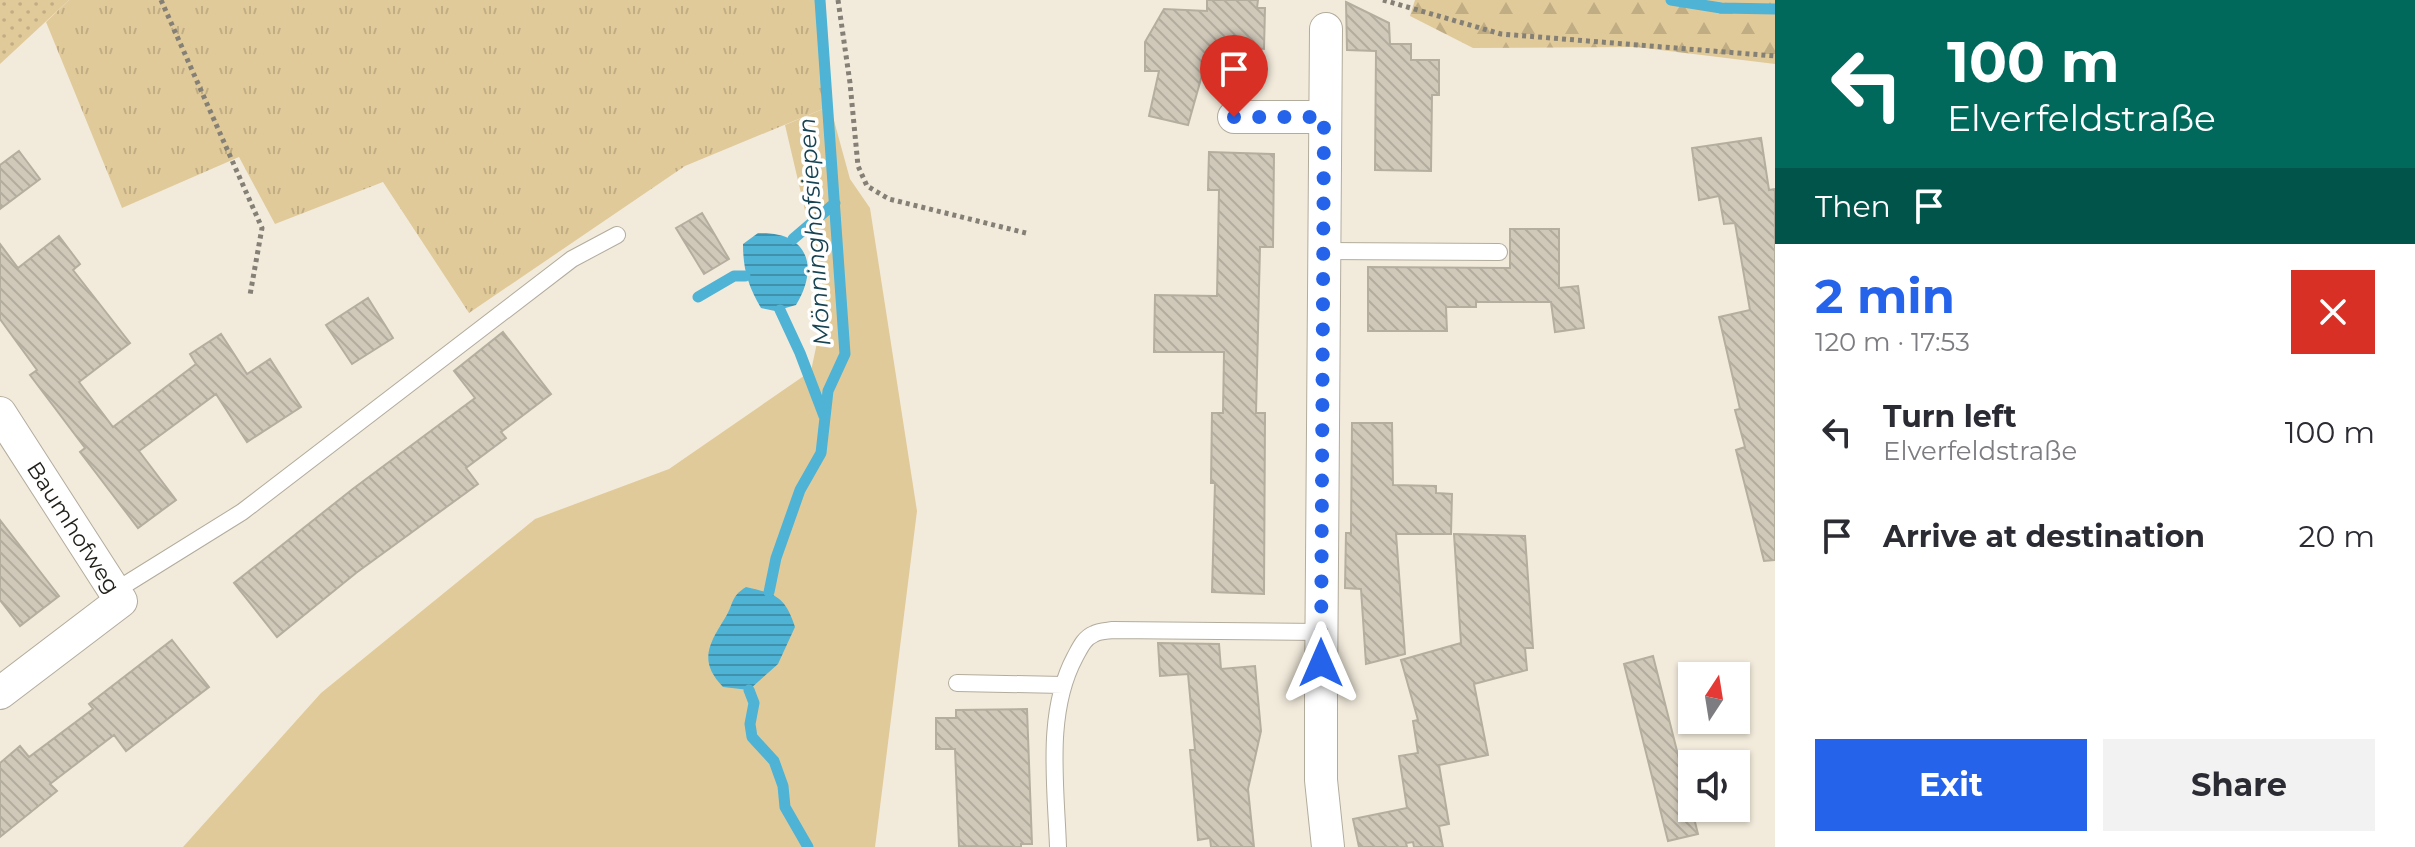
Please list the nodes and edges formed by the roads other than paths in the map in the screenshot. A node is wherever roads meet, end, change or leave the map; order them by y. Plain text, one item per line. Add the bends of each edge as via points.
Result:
1 (1326, 29) dead end
2 (1234, 117) dead end
3 (1324, 117) junction
4 (617, 235) dead end
5 (1324, 251) junction
6 (1499, 252) dead end
7 (0, 413) edge
8 (118, 596) junction
9 (1321, 632) junction
10 (957, 683) dead end
11 (1063, 685) junction
12 (0, 693) edge
13 (1058, 847) edge
14 (1328, 847) edge

1 - 3 street
2 - 3 street
3 - 5 street
4 - 8 lane via 572,259 242,512
5 - 6 lane
5 - 9 street
7 - 8 street, Baumhofweg
8 - 12 street
9 - 11 lane via 1113,630 1083,642
9 - 14 street via 1321,780
10 - 11 lane
11 - 13 lane via 1055,753

